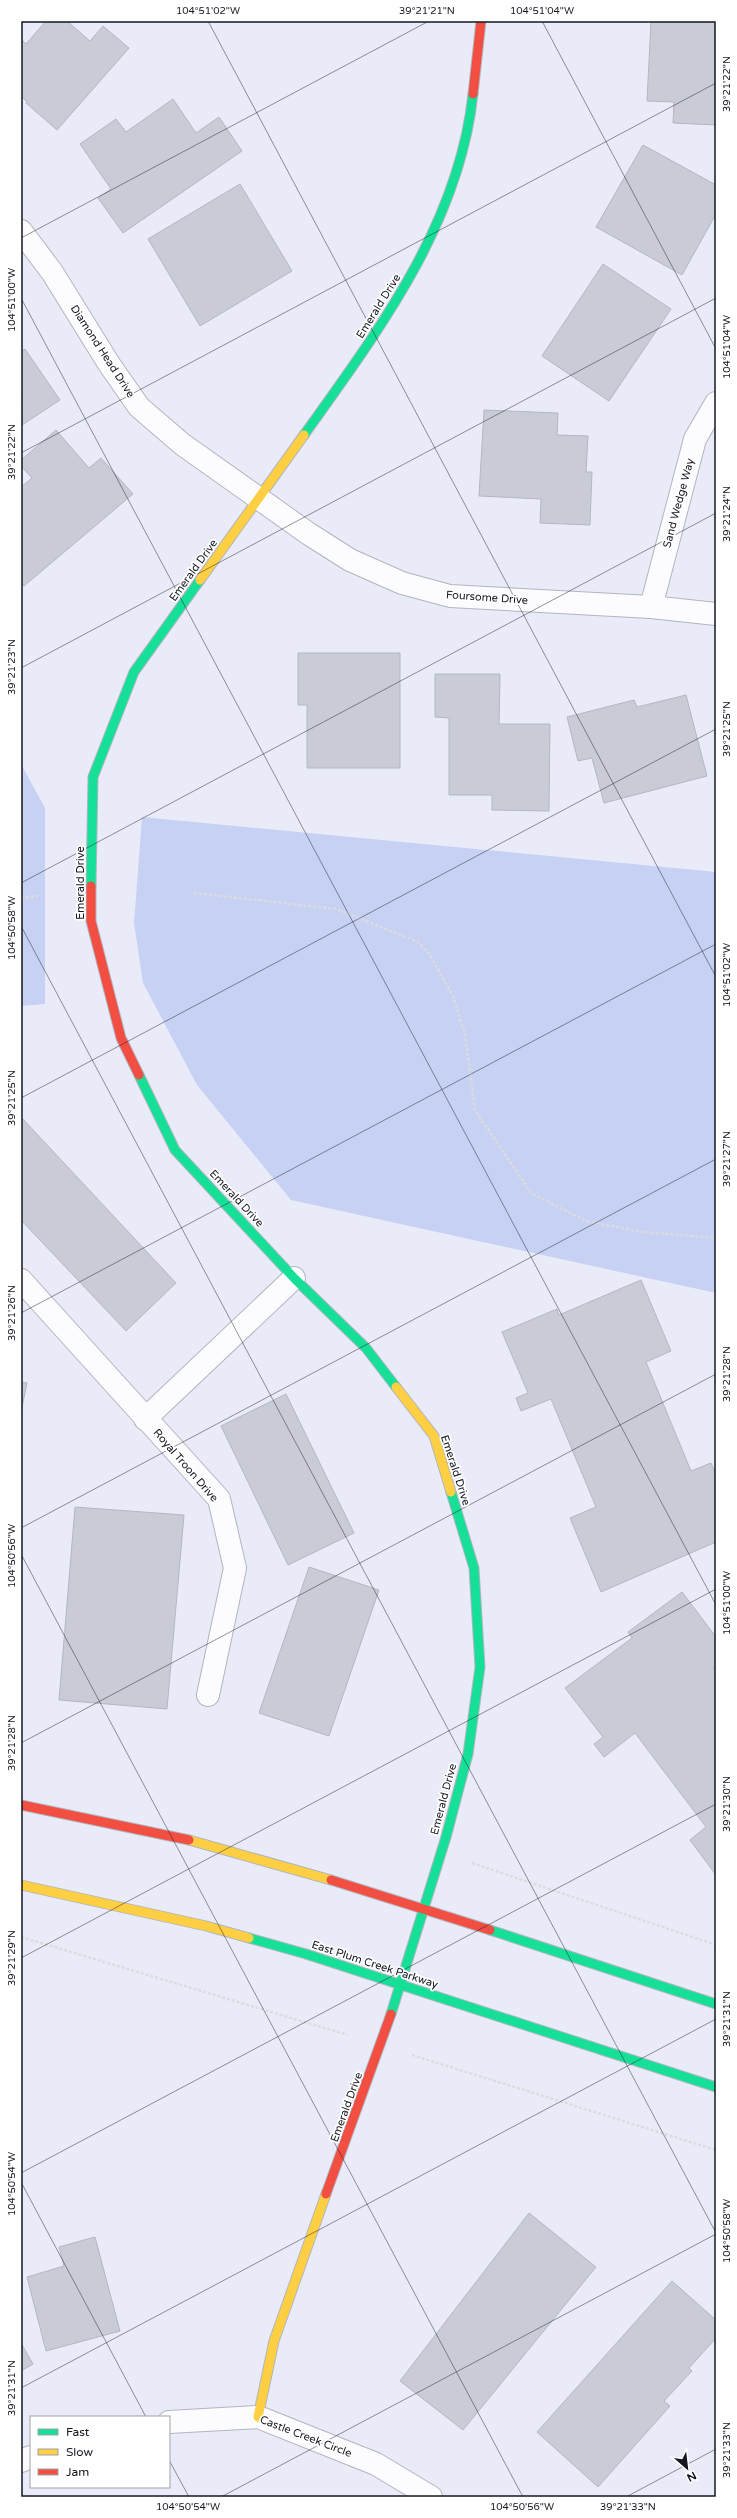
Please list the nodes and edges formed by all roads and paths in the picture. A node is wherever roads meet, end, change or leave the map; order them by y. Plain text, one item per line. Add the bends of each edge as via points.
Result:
1 (481, 21) edge
2 (21, 231) edge
3 (716, 403) edge
4 (259, 499) junction
5 (651, 607) junction
6 (716, 614) edge
7 (194, 893) dead end
8 (38, 896) dead end
9 (21, 898) edge
10 (716, 1238) edge
11 (294, 1278) junction
12 (21, 1280) edge
13 (145, 1419) junction
14 (208, 1695) dead end
15 (21, 1805) edge
16 (441, 1853) junction
17 (21, 1885) edge
18 (425, 1908) junction
19 (716, 1945) edge
20 (401, 1985) junction
21 (716, 2004) edge
22 (716, 2087) edge
23 (258, 2417) junction
24 (170, 2422) edge
25 (431, 2497) edge

1 - 4 street, Emerald Drive via 471,116 458,172 426,249 387,318
2 - 4 street, Diamond Head Drive via 52,272 139,407 182,444
3 - 5 street, Sand Wedge Way via 695,439
4 - 5 street, Foursome Drive via 350,560 402,583 450,596
4 - 11 street, Emerald Drive via 134,672 93,777 91,920 121,1038 175,1150
5 - 6 street, Foursome Drive
7 - 10 path via 336,909 418,942 430,955 453,996 465,1034 475,1110 531,1193 586,1221 643,1232
8 - 9 path
11 - 13 street
11 - 16 street, Emerald Drive via 366,1348 434,1436 474,1568 480,1667 468,1754
12 - 13 street, Royal Troon Drive
13 - 14 street, Royal Troon Drive via 219,1499 235,1568
15 - 18 street via 226,1849
16 - 18 street, Emerald Drive
16 - 19 path
17 - 20 street, East Plum Creek Parkway via 206,1926
18 - 20 street, Emerald Drive
18 - 21 street
20 - 22 street, East Plum Creek Parkway
20 - 23 street, Emerald Drive via 274,2341
23 - 24 street, Castle Creek Circle
23 - 25 street, Castle Creek Circle via 376,2464

